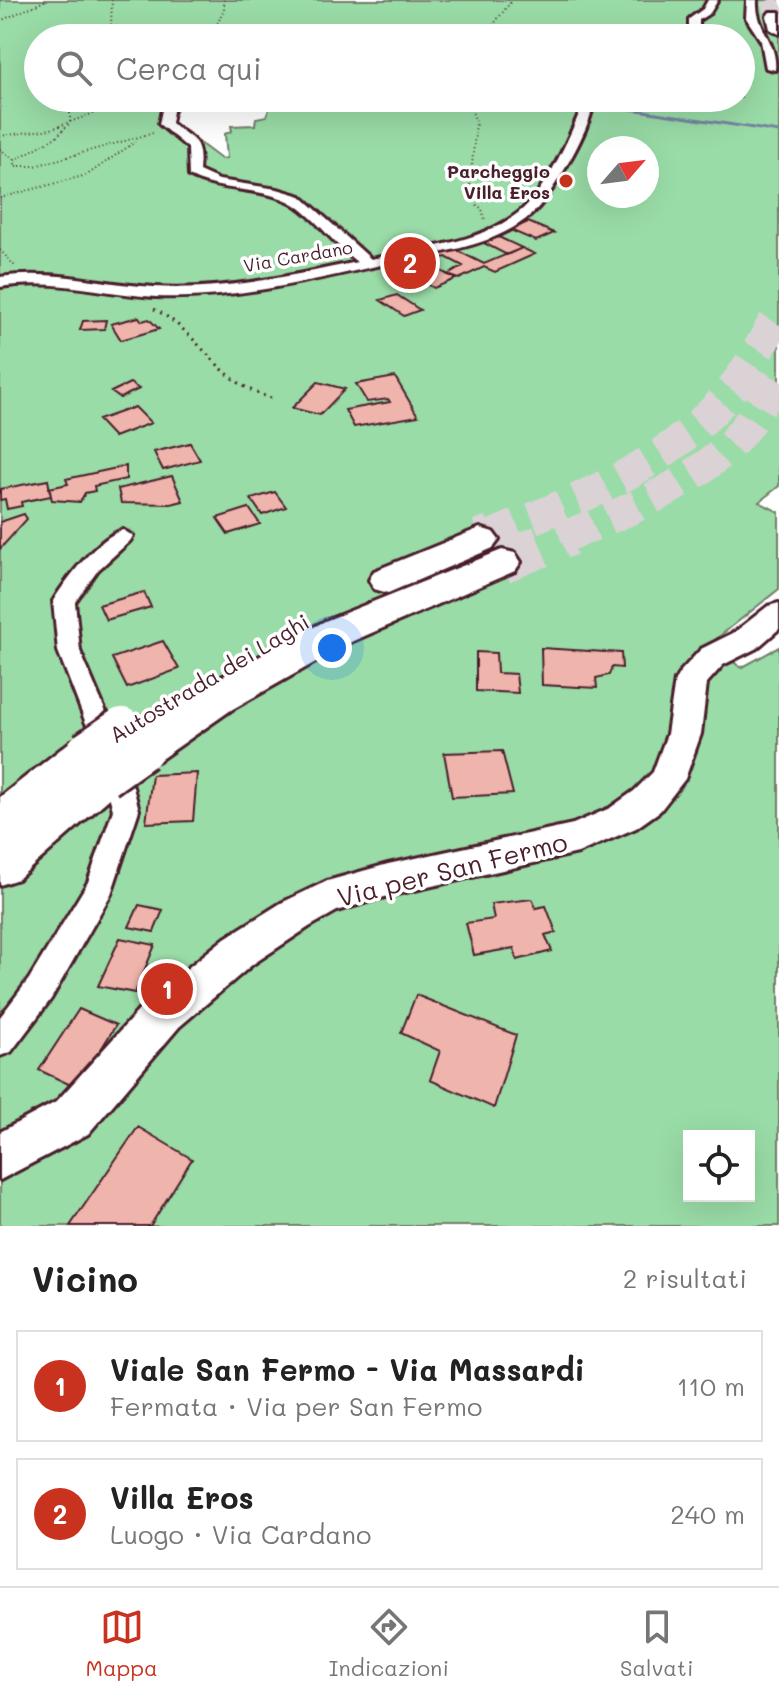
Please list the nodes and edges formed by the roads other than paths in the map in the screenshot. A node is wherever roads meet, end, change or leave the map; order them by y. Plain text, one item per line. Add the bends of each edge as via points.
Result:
1 (713, 0) edge
2 (752, 0) edge
3 (694, 24) edge
4 (755, 24) edge
5 (755, 24) edge
6 (771, 68) dead end
7 (166, 112) edge
8 (588, 112) edge
9 (369, 264) junction
10 (0, 282) edge
11 (123, 536) dead end
12 (491, 551) tunnel mouth
13 (779, 613) edge
14 (114, 752) junction
15 (0, 824) edge
16 (0, 864) edge
17 (0, 1041) edge
18 (0, 1157) edge

1 - 3 street
2 - 5 street
4 - 6 street via 766,41
7 - 9 street via 167,129 196,151 193,173 292,197
8 - 9 street, Via Cardano via 526,213 469,241
9 - 10 street, Via Cardano via 248,286 159,292 44,278
11 - 17 street via 91,565 64,601 69,651 112,757 126,810 101,886 40,989
12 - 14 highway, Autostrada dei Laghi
13 - 18 main road, Via per San Fermo via 746,640 712,657 691,680 684,734 668,779 623,818 578,838 327,898 295,915 239,951 164,1013 72,1118
14 - 15 highway, Autostrada dei Laghi
14 - 16 highway, Autostrada dei Laghi

